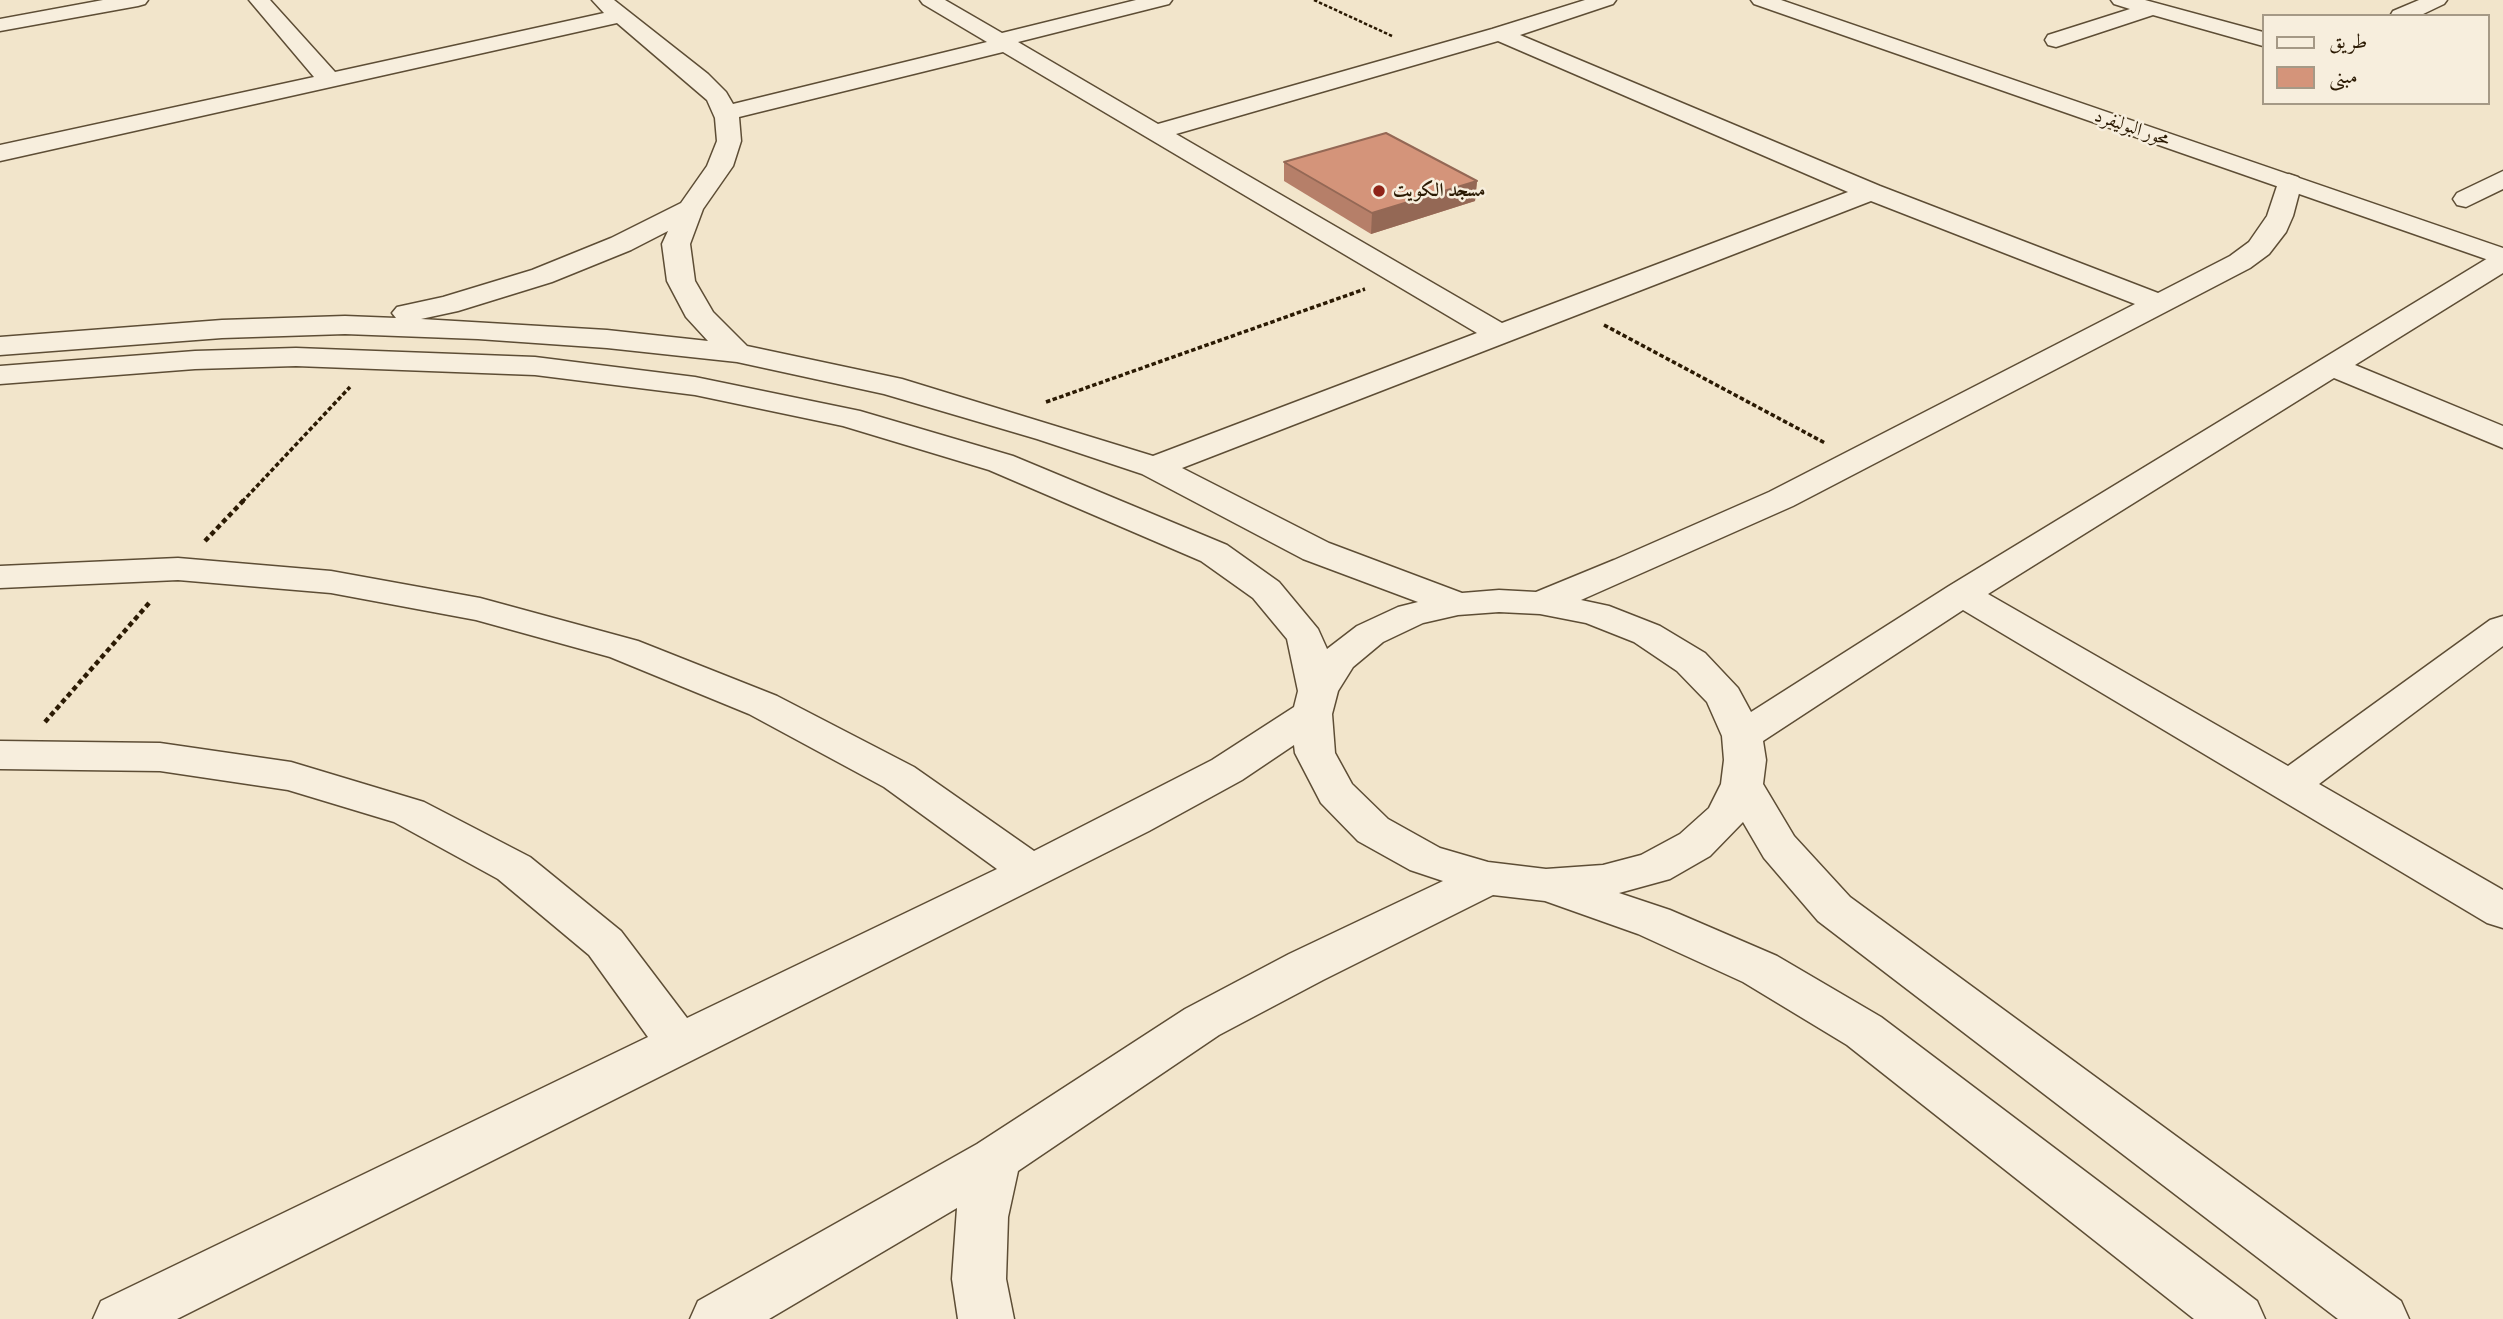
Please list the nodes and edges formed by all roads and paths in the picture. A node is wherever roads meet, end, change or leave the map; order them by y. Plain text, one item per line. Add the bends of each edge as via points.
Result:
1 (138, 0) edge
2 (259, 0) edge
3 (600, 0) edge
4 (930, 0) edge
5 (1162, 0) edge
6 (1314, 0) edge
7 (1606, 0) edge
8 (1761, 0) edge
9 (1827, 0) edge
10 (2121, 0) edge
11 (2437, 0) edge
12 (2151, 9) junction
13 (2406, 14) edge
14 (621, 16) junction
15 (0, 25) edge
16 (1500, 34) junction
17 (2262, 39) edge
18 (2056, 40) dead end
19 (1004, 42) junction
20 (1431, 54) junction
21 (329, 80) junction
22 (2077, 85) dead end
23 (725, 113) junction
24 (1156, 132) junction
25 (0, 153) edge
26 (2503, 179) edge
27 (2289, 182) junction
28 (1871, 192) junction
29 (690, 209) junction
30 (2480, 222) dead end
31 (2503, 259) edge
32 (1402, 276) junction
33 (2158, 303) junction
34 (1570, 307) junction
35 (345, 325) junction
36 (1500, 334) junction
37 (0, 346) edge
38 (737, 354) junction
39 (2334, 367) junction
40 (0, 374) edge
41 (1001, 418) junction
42 (2503, 438) edge
43 (1854, 459) junction
44 (1154, 467) junction
45 (0, 577) edge
46 (1962, 594) junction
47 (1540, 603) junction
48 (1458, 604) junction
49 (2503, 628) edge
50 (1315, 702) junction
51 (1742, 736) junction
52 (0, 755) edge
53 (1742, 784) junction
54 (2289, 786) junction
55 (1031, 871) junction
56 (1488, 878) junction
57 (1546, 885) junction
58 (2503, 911) edge
59 (679, 1042) junction
60 (995, 1159) junction
61 (121, 1319) edge
62 (718, 1319) edge
63 (986, 1319) edge
64 (2237, 1319) edge
65 (2381, 1319) edge

1 - 15 street
2 - 21 street
3 - 14 street
4 - 19 street
5 - 19 street
6 - 20 path
7 - 16 street
8 - 27 street, محور البوليفرد
9 - 22 street, محور البوليفرد
10 - 12 street
11 - 13 street
12 - 17 street
12 - 18 street
14 - 21 street
14 - 23 street via 699,79 718,97
16 - 20 street
16 - 28 street
19 - 23 street
19 - 24 street
20 - 24 street
21 - 25 street
23 - 29 street via 729,141 720,166
24 - 32 street
26 - 30 street via 2456,205
27 - 31 street, محور البوليفرد
27 - 33 street via 2280,216 2259,247 2240,262
28 - 33 street
28 - 34 street
29 - 35 street via 542,276 448,305
29 - 38 street via 676,244 681,281 701,317
31 - 39 street
32 - 36 street
32 - 41 path
33 - 43 street
34 - 36 street
34 - 43 path
35 - 37 street
35 - 38 street via 594,338
36 - 44 street
38 - 41 street via 891,386
39 - 42 street
39 - 46 street
40 - 50 street via 296,357 535,366 695,386 849,418 1001,463 1213,553 1266,590 1305,637
41 - 44 street
43 - 47 street via 1782,499
44 - 48 street via 1315,551
45 - 55 street via 178,569 331,582 480,609 624,649 763,705 899,777
46 - 51 street
46 - 54 street
47 - 48 street
47 - 51 street via 1596,614 1634,629 1691,662 1724,697
48 - 50 street via 1411,615 1370,634 1339,659
49 - 54 street
50 - 55 street via 1227,769
50 - 56 street via 1315,753 1336,793 1373,830 1426,859
51 - 53 street
52 - 59 street via 160,757 291,776 409,812 514,867 605,943
53 - 57 street via 1725,817 1695,845 1654,867 1603,881
53 - 65 street via 1779,847 1834,909
54 - 58 street
55 - 59 street
56 - 57 street
56 - 60 street via 1202,1022
57 - 64 street via 1654,922 1759,969 1864,1031
59 - 61 street
60 - 62 street
60 - 63 street via 981,1217 979,1279

